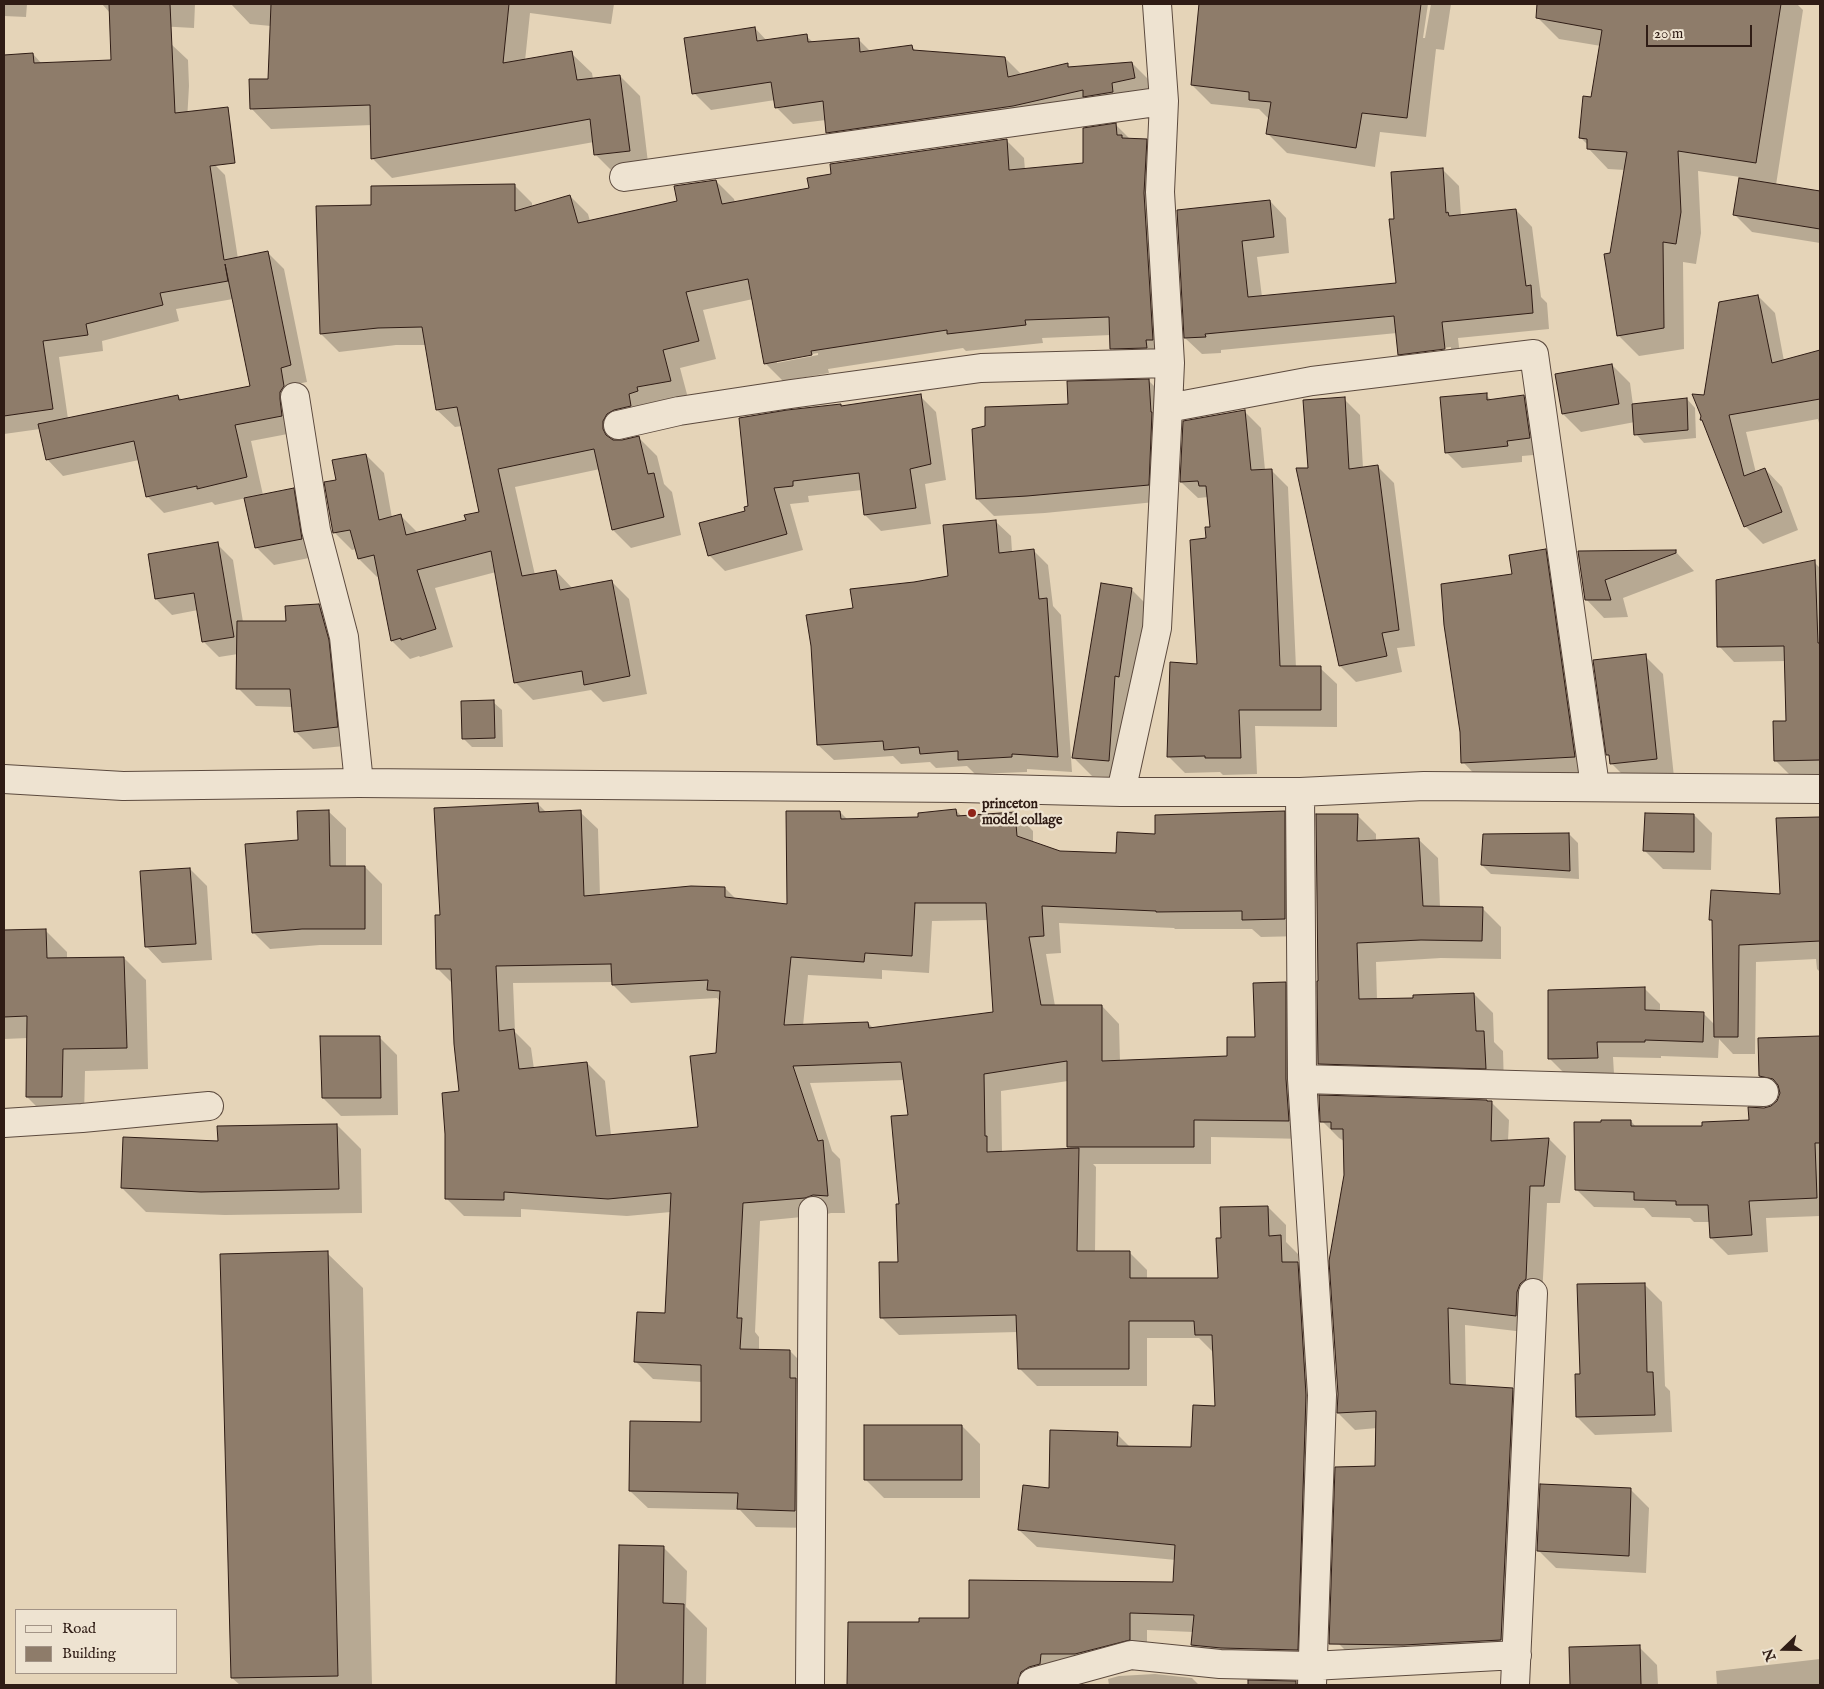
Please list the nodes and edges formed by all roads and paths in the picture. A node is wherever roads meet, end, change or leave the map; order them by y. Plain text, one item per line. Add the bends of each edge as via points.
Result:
1 (1158, 4) edge
2 (1164, 101) junction
3 (624, 177) dead end
4 (1170, 363) junction
5 (295, 397) dead end
6 (1168, 408) junction
7 (618, 425) dead end
8 (4, 779) edge
9 (359, 783) junction
10 (1596, 786) junction
11 (1820, 789) edge
12 (1121, 792) junction
13 (1300, 792) junction
14 (1302, 1079) junction
15 (1764, 1092) dead end
16 (209, 1106) dead end
17 (4, 1123) edge
18 (814, 1212) dead end
19 (1533, 1293) dead end
20 (1517, 1655) junction
21 (1312, 1676) edge
22 (810, 1685) edge
23 (1033, 1685) edge
24 (1515, 1685) edge

1 - 2 street
2 - 3 street
2 - 4 street via 1160,192
4 - 6 street
4 - 7 street via 982,368 716,405
5 - 9 street via 316,530 344,637
6 - 10 street via 1312,381 1534,354
6 - 12 street via 1157,628
8 - 9 street via 122,786
9 - 12 street
10 - 11 street
10 - 13 street via 1424,786
12 - 13 street
13 - 14 street
14 - 15 street
14 - 21 street via 1322,1395
16 - 17 street
18 - 22 street
19 - 20 street
20 - 21 street
20 - 24 street
21 - 23 street via 1131,1655 1034,1682

